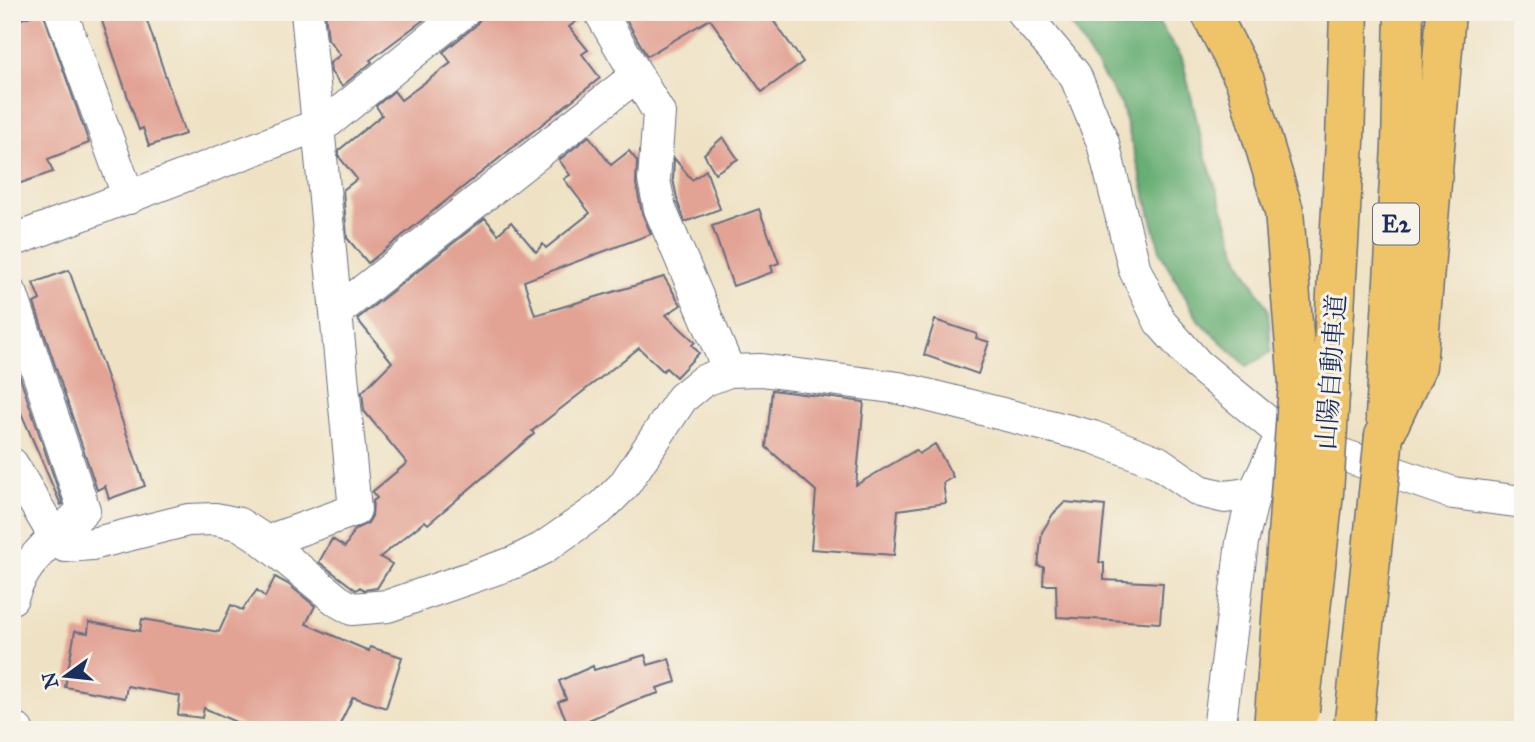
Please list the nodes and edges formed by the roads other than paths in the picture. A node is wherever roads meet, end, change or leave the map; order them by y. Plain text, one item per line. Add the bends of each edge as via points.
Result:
1 (61, 12) edge
2 (307, 12) edge
3 (463, 12) edge
4 (600, 12) edge
5 (1022, 12) edge
6 (1209, 12) edge
7 (1349, 12) edge
8 (1404, 12) edge
9 (1446, 12) edge
10 (636, 75) junction
11 (318, 127) junction
12 (129, 198) junction
13 (12, 241) edge
14 (12, 295) edge
15 (335, 303) junction
16 (729, 371) junction
17 (1314, 389) junction
18 (1282, 434) junction
19 (1384, 436) junction
20 (12, 464) edge
21 (1254, 493) junction
22 (1523, 502) edge
23 (55, 537) junction
24 (271, 547) junction
25 (12, 598) edge
26 (12, 726) edge
27 (18, 730) edge
28 (1219, 730) edge
29 (1273, 730) edge
30 (1297, 730) edge
31 (1353, 730) edge

1 - 12 street
2 - 11 street
3 - 11 street
4 - 10 street
5 - 18 street via 1075,75 1103,143 1135,270 1160,322 1197,364
6 - 17 highway via 1245,81 1284,211
7 - 17 highway, 山陽自動車道 / E2 via 1345,142
8 - 19 highway, E2
9 - 19 highway via 1417,366
10 - 15 street via 344,306
10 - 16 street via 659,113 654,180 660,209
11 - 12 street
11 - 15 street
12 - 13 street
14 - 23 street via 84,510
15 - 24 street via 355,510 279,537
16 - 21 street via 761,370 898,388 1093,438 1158,462 1200,491 1225,497
16 - 24 street via 682,398 624,485 603,507 515,562 388,606 352,609
17 - 29 highway, bridge
17 - 30 highway, 山陽自動車道 / E2, bridge via 1324,493
18 - 21 street
18 - 22 street via 1453,493
19 - 31 highway, E2, bridge
20 - 23 street
21 - 28 street via 1242,542
23 - 24 street via 65,546 92,544 188,520 215,519 239,524
23 - 25 street via 34,558
26 - 27 street

